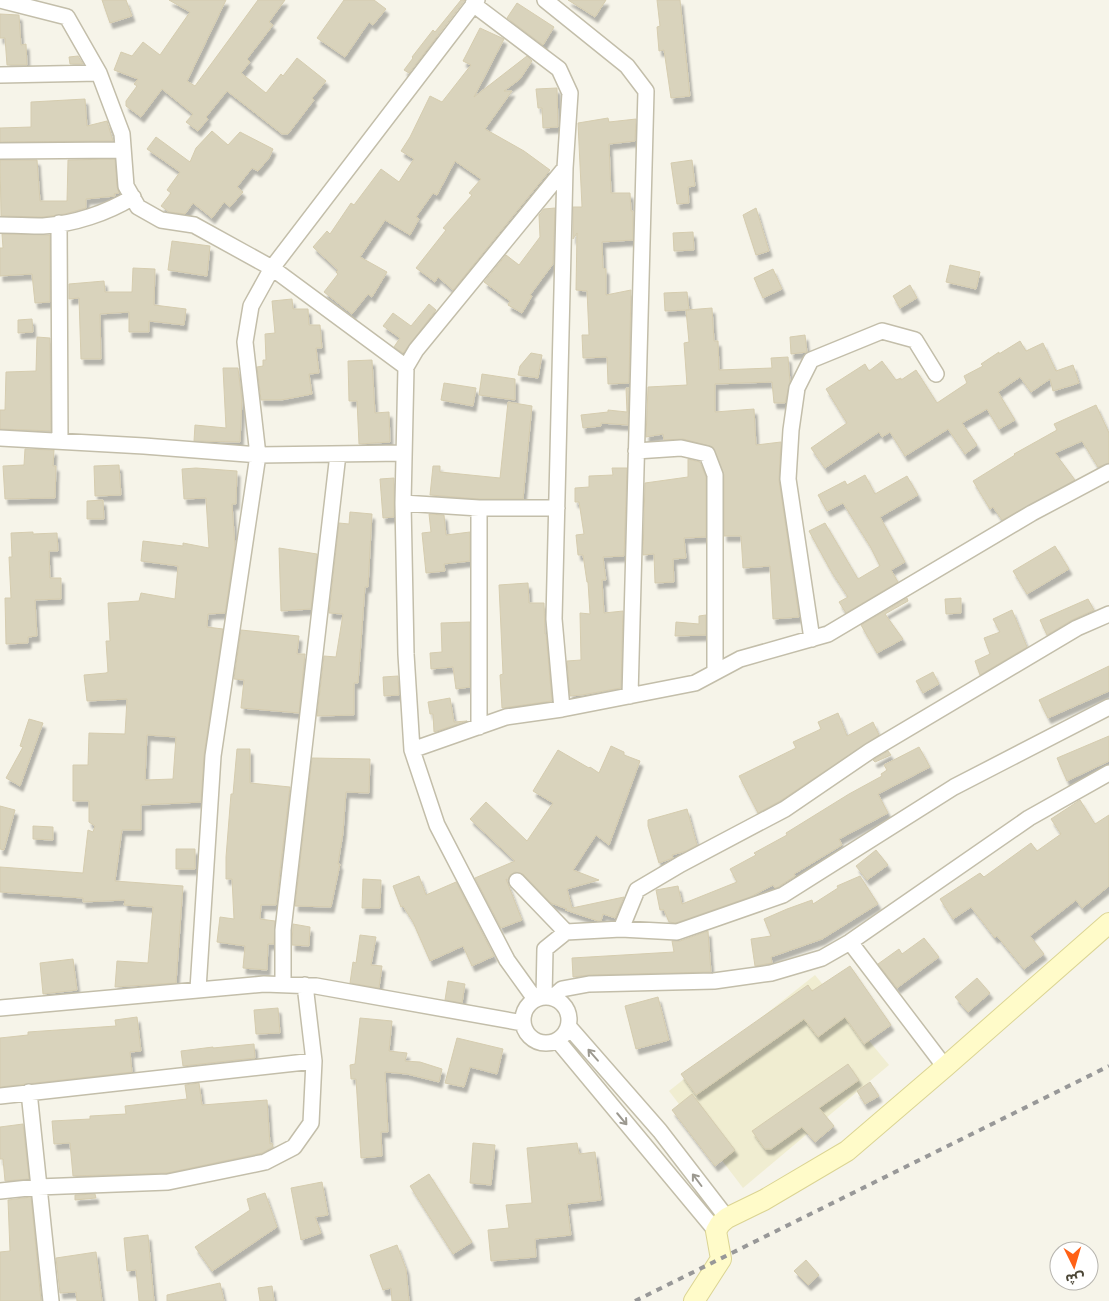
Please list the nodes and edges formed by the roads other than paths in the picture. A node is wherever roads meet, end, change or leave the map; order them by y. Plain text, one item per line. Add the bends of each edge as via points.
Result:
1 (0, 0) edge
2 (545, 0) edge
3 (475, 2) edge
4 (99, 73) junction
5 (0, 75) edge
6 (123, 150) junction
7 (0, 151) edge
8 (565, 168) junction
9 (132, 197) junction
10 (59, 223) junction
11 (0, 225) edge
12 (272, 268) junction
13 (406, 367) junction
14 (936, 374) dead end
15 (0, 438) edge
16 (60, 441) junction
17 (636, 451) junction
18 (404, 453) junction
19 (338, 454) junction
20 (258, 456) junction
21 (1109, 472) edge
22 (403, 503) junction
23 (479, 508) junction
24 (557, 508) junction
25 (1109, 614) edge
26 (812, 639) junction
27 (715, 672) junction
28 (630, 696) junction
29 (1109, 707) edge
30 (562, 709) junction
31 (479, 727) junction
32 (412, 750) junction
33 (1109, 773) edge
34 (517, 881) dead end
35 (1109, 923) edge
36 (621, 929) junction
37 (566, 932) junction
38 (850, 942) junction
39 (283, 985) junction
40 (305, 986) junction
41 (198, 989) junction
42 (544, 998) junction
43 (0, 1008) edge
44 (522, 1023) junction
45 (569, 1027) junction
46 (558, 1041) junction
47 (314, 1061) junction
48 (945, 1068) junction
49 (29, 1092) junction
50 (0, 1096) edge
51 (38, 1188) junction
52 (0, 1191) edge
53 (721, 1225) junction
54 (50, 1301) edge
55 (694, 1301) edge

1 - 4 street via 67,17
2 - 17 street via 627,66 646,91
3 - 8 street via 559,69 570,93
3 - 12 street
4 - 5 street
4 - 6 street via 122,134
6 - 7 street
6 - 9 street via 126,186
8 - 13 street via 416,350
8 - 24 street
9 - 10 street via 114,209
9 - 12 street via 138,207 161,220 194,225
10 - 11 street via 45,226
10 - 16 street
12 - 13 street
12 - 20 street via 251,306 245,342
13 - 18 street
14 - 26 street via 915,340 882,331 811,360 797,388 788,479
15 - 16 street
16 - 20 street
17 - 27 street via 681,448 707,454 715,475
17 - 28 street
18 - 19 street
18 - 22 street
19 - 20 street
19 - 39 street via 283,930
20 - 41 street via 213,756
21 - 26 street via 1032,513 828,634
22 - 23 street
22 - 32 street via 406,654
23 - 24 street
23 - 31 street
24 - 30 street via 554,619
25 - 36 street via 1077,628 879,746 785,808 637,890
26 - 27 street via 740,659
27 - 28 street via 695,683
28 - 30 street
29 - 36 street via 954,788 783,896 678,932
30 - 31 street via 506,717
31 - 32 street
32 - 42 street via 437,826 507,960
33 - 38 street via 1029,818
34 - 37 street
35 - 48 main road
36 - 37 street
37 - 42 street via 545,949
38 - 42 street via 822,958 772,974 714,981 589,984
38 - 48 street
39 - 40 street
39 - 41 street
40 - 44 street
40 - 47 street
41 - 43 street
42 - 44 street via 528,1005
42 - 45 street via 561,1002 570,1018
44 - 46 street via 525,1032 540,1043
45 - 46 street
53 -> 45 street via 660,1131
46 -> 53 street
47 - 49 street
47 - 51 street via 311,1123 294,1147 265,1162 168,1182
48 - 53 main road via 848,1151
49 - 50 street
49 - 51 street
51 - 52 street
51 - 54 street
53 - 55 main road via 721,1259

